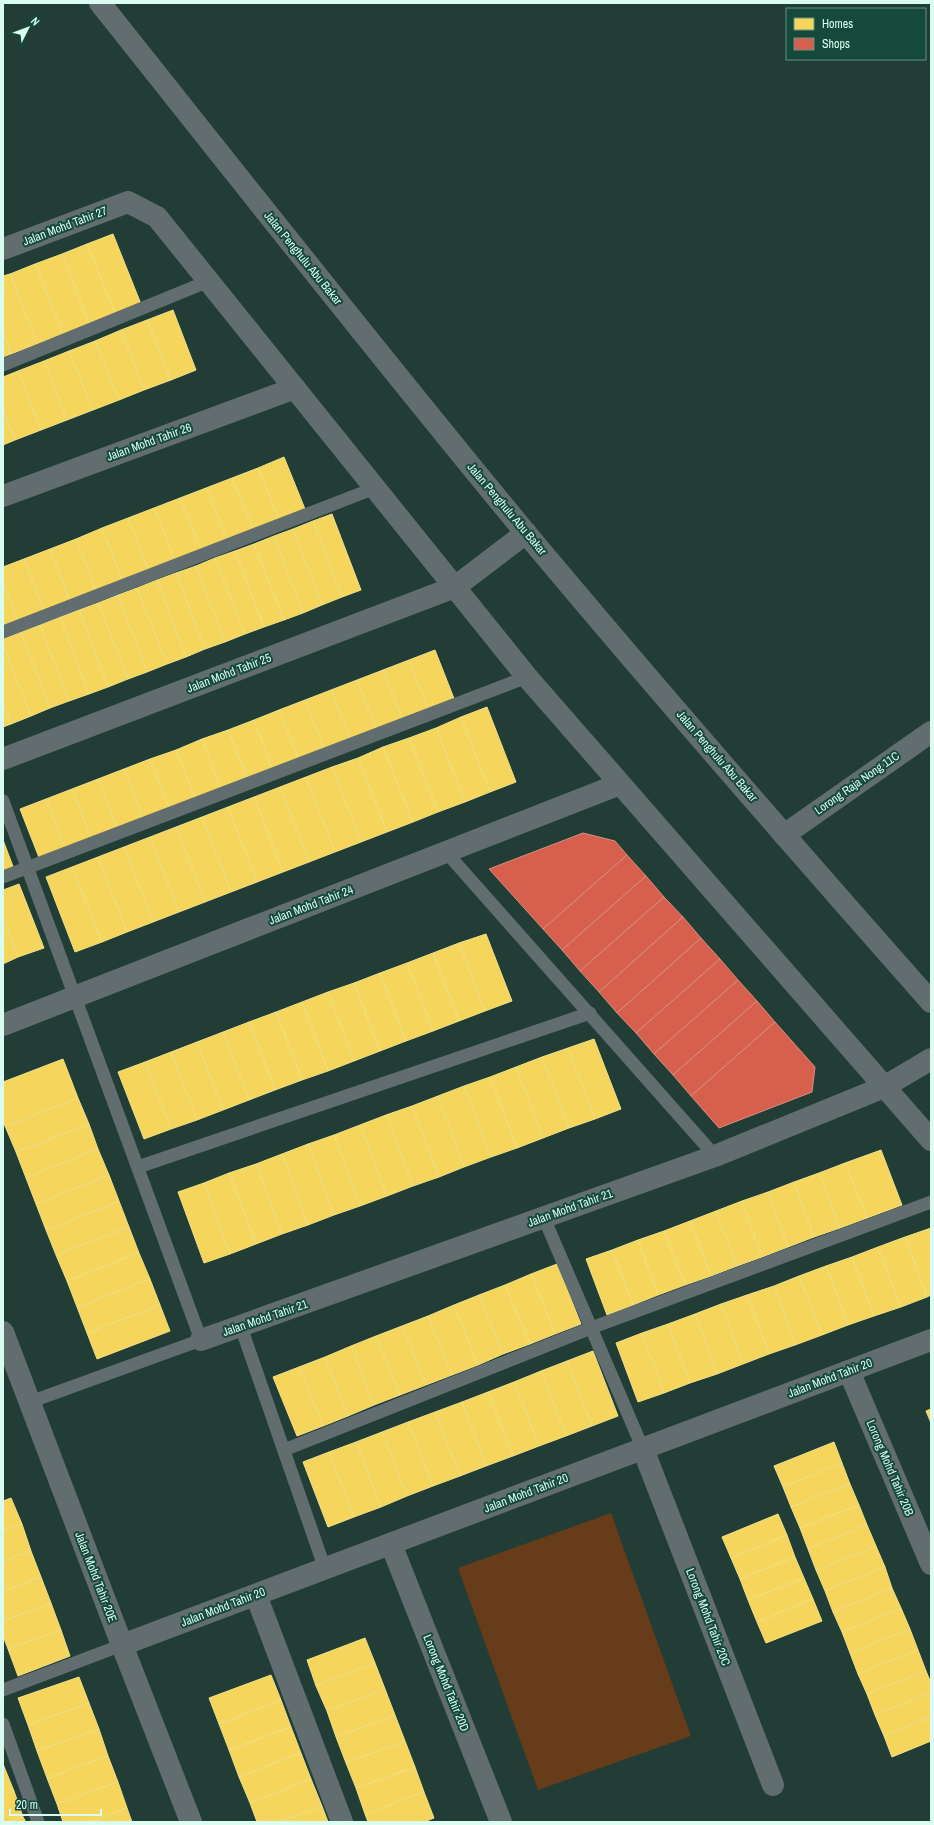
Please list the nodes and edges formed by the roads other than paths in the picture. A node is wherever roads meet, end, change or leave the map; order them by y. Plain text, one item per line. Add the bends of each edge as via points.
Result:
1 (100, 3) edge
2 (3, 249) edge
3 (209, 281) junction
4 (3, 365) edge
5 (295, 388) junction
6 (375, 488) junction
7 (3, 496) edge
8 (526, 533) junction
9 (455, 587) junction
10 (3, 632) edge
11 (527, 677) junction
12 (931, 732) edge
13 (3, 759) edge
14 (620, 784) junction
15 (3, 801) edge
16 (784, 835) junction
17 (446, 852) junction
18 (27, 868) junction
19 (3, 877) edge
20 (75, 997) junction
21 (931, 1002) edge
22 (590, 1013) junction
23 (3, 1025) edge
24 (931, 1059) edge
25 (884, 1087) junction
26 (931, 1140) edge
27 (715, 1156) junction
28 (138, 1167) junction
29 (931, 1202) edge
30 (544, 1218) junction
31 (241, 1327) junction
32 (591, 1328) junction
33 (3, 1332) edge
34 (202, 1340) junction
35 (931, 1340) edge
36 (848, 1371) junction
37 (30, 1402) junction
38 (643, 1449) junction
39 (284, 1450) junction
40 (391, 1544) junction
41 (931, 1564) edge
42 (325, 1568) junction
43 (256, 1595) junction
44 (122, 1645) junction
45 (3, 1690) edge
46 (3, 1724) edge
47 (773, 1785) dead end
48 (38, 1822) edge
49 (191, 1822) edge
50 (342, 1822) edge
51 (501, 1822) edge

1 - 8 street, Jalan Penghulu Abu Bakar via 314,273
2 - 3 street, Jalan Mohd Tahir 27 via 128,202 157,217
3 - 4 lane
3 - 5 street
5 - 6 street
5 - 7 street, Jalan Mohd Tahir 26
6 - 9 street
6 - 10 lane
8 - 9 street, Jalan Mohd Tahir 25
8 - 16 street, Jalan Penghulu Abu Bakar
9 - 11 street
9 - 13 street, Jalan Mohd Tahir 25
11 - 14 street
11 - 18 lane
12 - 16 street, Lorong Raja Nong 11C
14 - 17 street, Jalan Mohd Tahir 24
14 - 25 street
15 - 18 lane
16 - 21 street, Jalan Penghulu Abu Bakar
17 - 20 street, Jalan Mohd Tahir 24
17 - 22 lane
18 - 19 lane
18 - 20 lane
20 - 23 street, Jalan Mohd Tahir 24
20 - 28 lane
22 - 27 lane
22 - 28 lane
24 - 25 street, Jalan Mohd Tahir 21
25 - 26 street
25 - 27 street, Jalan Mohd Tahir 21
27 - 30 street, Jalan Mohd Tahir 21
28 - 34 lane
29 - 32 lane
30 - 31 street, Jalan Mohd Tahir 21
30 - 32 lane
31 - 34 street, Jalan Mohd Tahir 21
31 - 39 lane
32 - 38 lane
32 - 39 lane
33 - 37 street, Jalan Mohd Tahir 20E
34 - 37 lane
35 - 36 street, Jalan Mohd Tahir 20
36 - 38 street, Jalan Mohd Tahir 20
36 - 41 street, Lorong Mohd Tahir 20B
37 - 44 street, Jalan Mohd Tahir 20E
38 - 40 street, Jalan Mohd Tahir 20
38 - 47 street, Lorong Mohd Tahir 20C
39 - 42 lane
40 - 42 street, Jalan Mohd Tahir 20
40 - 51 street, Lorong Mohd Tahir 20D
42 - 43 street, Jalan Mohd Tahir 20
43 - 44 street, Jalan Mohd Tahir 20
43 - 50 street
44 - 45 lane
44 - 49 street, Jalan Mohd Tahir 20E
46 - 48 lane

